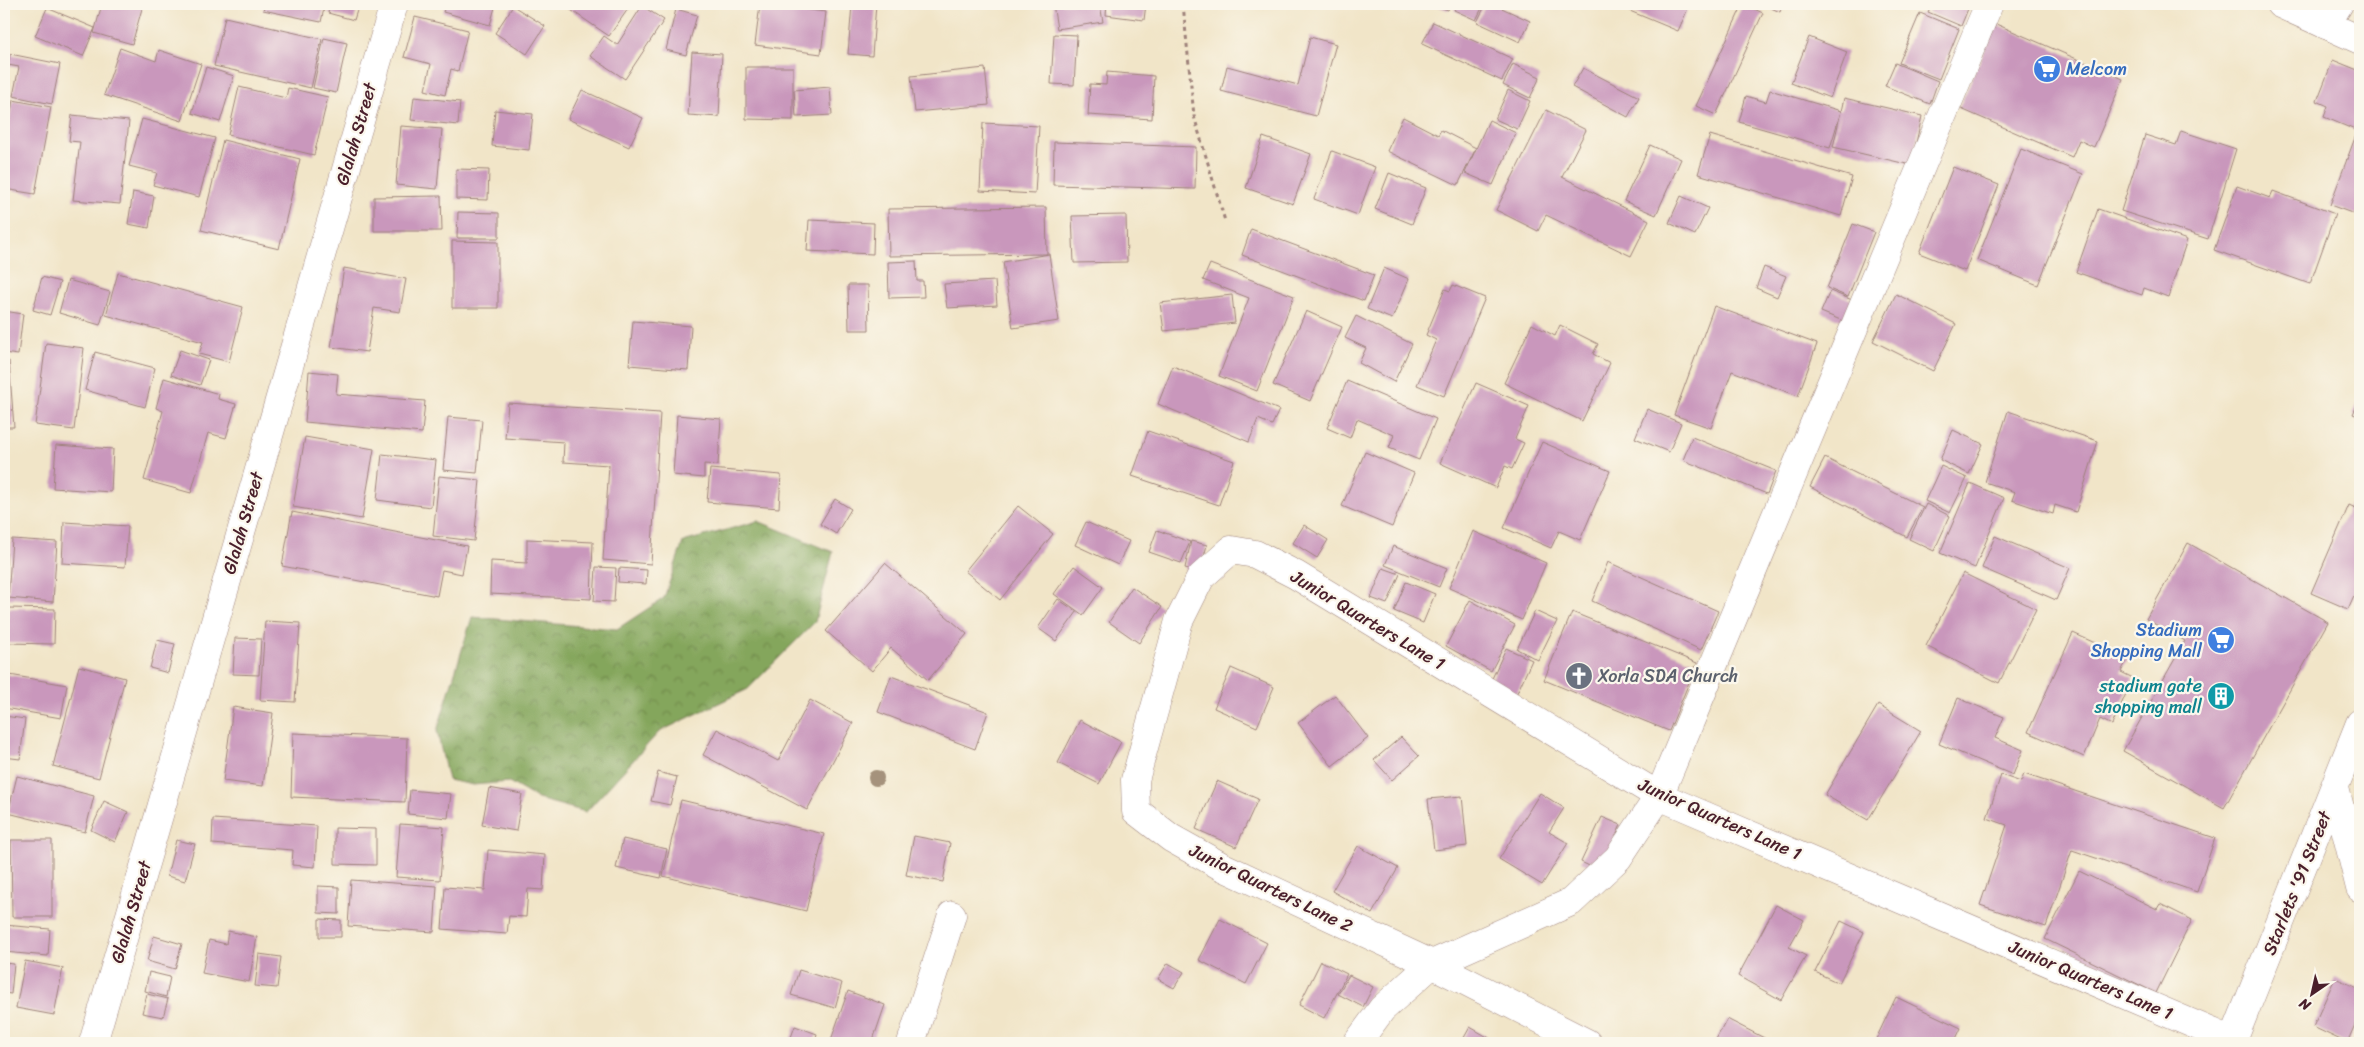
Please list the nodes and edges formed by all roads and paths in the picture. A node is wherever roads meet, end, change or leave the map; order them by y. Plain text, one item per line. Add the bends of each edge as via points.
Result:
1 (394, 4) edge
2 (1183, 4) edge
3 (1989, 4) edge
4 (2280, 4) edge
5 (2332, 14) edge
6 (2360, 40) edge
7 (1225, 221) dead end
8 (1179, 621) joint
9 (2360, 724) edge
10 (2335, 788) junction
11 (1659, 796) junction
12 (2360, 888) edge
13 (952, 915) dead end
14 (1432, 964) junction
15 (2233, 1042) edge
16 (93, 1043) edge
17 (912, 1043) edge
18 (1357, 1043) edge
19 (1588, 1043) edge

1 - 16 street, Glalah Street
2 - 7 path via 1194,116
3 - 11 street
4 - 5 street
5 - 6 street
8 - 11 street, Junior Quarters Lane 1 via 1201,577 1231,550 1254,554 1296,575
8 - 14 street, Junior Quarters Lane 2 via 1135,780 1136,811 1171,838 1221,866
9 - 10 street, Starlets '91 Street
10 - 12 street
10 - 15 street, Starlets '91 Street
11 - 14 street via 1618,858 1572,902
11 - 15 street, Junior Quarters Lane 1
13 - 17 street
14 - 18 street via 1382,1010
14 - 19 street, Junior Quarters Lane 2

